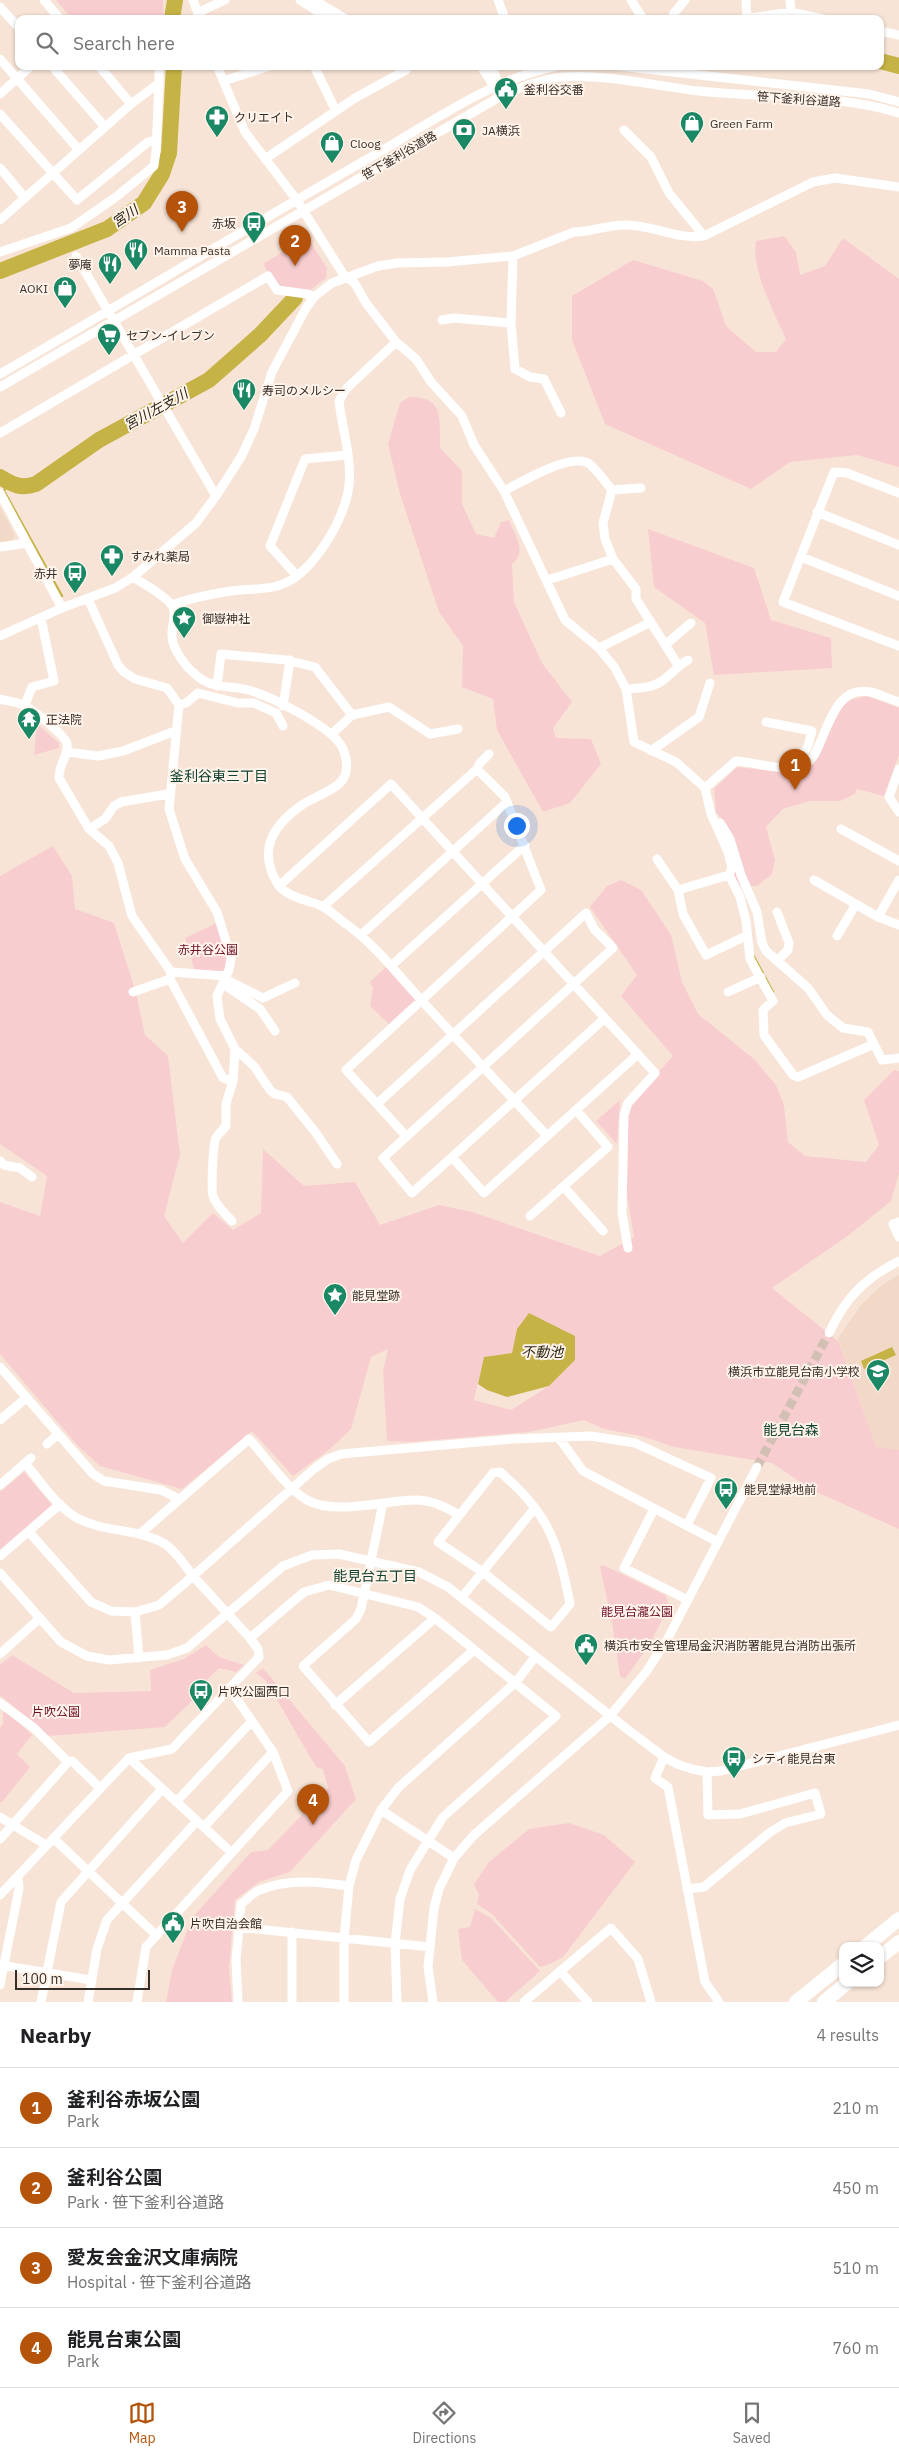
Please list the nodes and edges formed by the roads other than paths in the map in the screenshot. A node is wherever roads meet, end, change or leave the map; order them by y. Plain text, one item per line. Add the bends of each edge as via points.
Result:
1 (44, 0) edge
2 (193, 0) edge
3 (225, 0) edge
4 (300, 0) edge
5 (314, 0) edge
6 (498, 0) edge
7 (631, 0) edge
8 (684, 0) edge
9 (746, 0) edge
10 (790, 0) edge
11 (0, 6) edge
12 (791, 12) junction
13 (57, 15) edge
14 (200, 15) edge
15 (323, 15) edge
16 (339, 15) edge
17 (504, 15) edge
18 (640, 15) edge
19 (674, 15) edge
20 (744, 15) edge
21 (768, 15) edge
22 (804, 15) edge
23 (15, 23) edge
24 (884, 32) edge
25 (899, 35) edge
26 (0, 59) edge
27 (26, 70) edge
28 (55, 70) edge
29 (102, 70) edge
30 (159, 70) edge
31 (219, 70) edge
32 (257, 70) edge
33 (316, 70) edge
34 (406, 70) edge
35 (484, 70) edge
36 (492, 70) edge
37 (529, 70) edge
38 (656, 70) edge
39 (17, 78) junction
40 (223, 81) junction
41 (159, 83) junction
42 (497, 86) junction
43 (0, 94) edge
44 (501, 96) junction
45 (899, 102) edge
46 (131, 104) junction
47 (336, 110) junction
48 (899, 113) edge
49 (0, 114) edge
50 (105, 127) junction
51 (624, 130) dead end
52 (156, 140) junction
53 (79, 150) junction
54 (265, 159) junction
55 (0, 168) edge
56 (52, 173) junction
57 (899, 188) edge
58 (25, 198) junction
59 (296, 199) junction
60 (302, 211) junction
61 (0, 220) edge
62 (704, 236) junction
63 (0, 252) edge
64 (76, 256) dead end
65 (513, 256) junction
66 (346, 277) junction
67 (314, 297) junction
68 (108, 311) junction
69 (113, 320) junction
70 (442, 320) dead end
71 (511, 323) junction
72 (396, 342) junction
73 (134, 356) junction
74 (0, 374) edge
75 (0, 386) edge
76 (561, 413) dead end
77 (0, 433) edge
78 (347, 455) junction
79 (641, 488) dead end
80 (612, 490) junction
81 (504, 491) junction
82 (0, 493) edge
83 (899, 494) edge
84 (216, 496) junction
85 (817, 512) junction
86 (27, 543) junction
87 (899, 545) edge
88 (0, 547) edge
89 (801, 557) junction
90 (612, 559) junction
91 (132, 576) junction
92 (297, 576) junction
93 (548, 580) junction
94 (899, 596) edge
95 (88, 599) junction
96 (172, 605) junction
97 (62, 608) junction
98 (41, 618) junction
99 (651, 622) junction
100 (691, 623) dead end
101 (0, 636) edge
102 (665, 645) junction
103 (899, 646) edge
104 (599, 648) junction
105 (290, 660) junction
106 (688, 660) dead end
107 (678, 665) junction
108 (710, 683) dead end
109 (217, 686) junction
110 (626, 689) junction
111 (0, 699) edge
112 (899, 702) edge
113 (25, 705) junction
114 (179, 705) junction
115 (283, 706) junction
116 (352, 715) junction
117 (766, 722) dead end
118 (283, 726) dead end
119 (458, 729) dead end
120 (175, 731) junction
121 (332, 734) junction
122 (66, 752) junction
123 (651, 752) junction
124 (489, 754) dead end
125 (781, 766) junction
126 (477, 769) junction
127 (899, 769) edge
128 (706, 788) junction
129 (168, 794) junction
130 (507, 802) junction
131 (899, 812) edge
132 (711, 814) junction
133 (423, 817) junction
134 (841, 828) dead end
135 (90, 829) junction
136 (525, 845) junction
137 (453, 850) junction
138 (658, 859) dead end
139 (899, 861) edge
140 (729, 875) junction
141 (814, 880) dead end
142 (899, 880) edge
143 (482, 884) junction
144 (279, 886) junction
145 (678, 890) junction
146 (856, 904) junction
147 (323, 907) junction
148 (777, 912) dead end
149 (878, 916) junction
150 (514, 917) junction
151 (899, 925) edge
152 (360, 935) junction
153 (746, 936) junction
154 (837, 936) dead end
155 (544, 951) junction
156 (777, 961) junction
157 (391, 966) junction
158 (171, 976) junction
159 (760, 977) junction
160 (225, 980) junction
161 (294, 983) dead end
162 (574, 984) junction
163 (133, 992) dead end
164 (728, 992) dead end
165 (422, 1001) junction
166 (605, 1018) junction
167 (276, 1031) dead end
168 (453, 1034) junction
169 (874, 1044) junction
170 (235, 1049) junction
171 (638, 1054) junction
172 (899, 1058) edge
173 (483, 1066) junction
174 (233, 1081) junction
175 (514, 1101) junction
176 (377, 1104) junction
177 (576, 1110) junction
178 (406, 1136) junction
179 (546, 1136) junction
180 (452, 1158) junction
181 (0, 1161) edge
182 (337, 1164) dead end
183 (32, 1178) dead end
184 (564, 1187) junction
185 (530, 1216) dead end
186 (232, 1221) dead end
187 (899, 1222) edge
188 (603, 1230) dead end
189 (899, 1237) edge
190 (628, 1248) dead end
191 (899, 1261) edge
192 (829, 1332) tunnel mouth
193 (0, 1367) edge
194 (26, 1398) junction
195 (0, 1420) edge
196 (58, 1434) junction
197 (559, 1438) junction
198 (47, 1444) dead end
199 (757, 1468) tunnel mouth
200 (0, 1484) edge
201 (293, 1488) junction
202 (178, 1498) junction
203 (383, 1503) junction
204 (60, 1504) junction
205 (535, 1508) junction
206 (654, 1509) junction
207 (459, 1515) junction
208 (686, 1526) junction
209 (29, 1532) junction
210 (141, 1533) junction
211 (718, 1542) junction
212 (0, 1556) edge
213 (373, 1562) junction
214 (0, 1573) edge
215 (484, 1573) junction
216 (193, 1576) junction
217 (365, 1594) junction
218 (462, 1597) junction
219 (688, 1600) junction
220 (135, 1612) junction
221 (228, 1614) junction
222 (40, 1618) junction
223 (435, 1618) junction
224 (250, 1638) junction
225 (474, 1650) junction
226 (0, 1654) edge
227 (535, 1657) junction
228 (139, 1658) junction
229 (516, 1682) junction
230 (230, 1689) junction
231 (0, 1703) edge
232 (336, 1705) junction
233 (610, 1716) junction
234 (252, 1721) junction
235 (899, 1724) edge
236 (273, 1752) junction
237 (664, 1757) junction
238 (128, 1758) junction
239 (68, 1762) junction
240 (707, 1772) junction
241 (99, 1786) junction
242 (162, 1789) junction
243 (176, 1802) junction
244 (381, 1810) junction
245 (0, 1817) edge
246 (200, 1824) junction
247 (13, 1825) junction
248 (53, 1838) junction
249 (0, 1839) edge
250 (427, 1840) junction
251 (46, 1845) junction
252 (232, 1853) junction
253 (454, 1858) junction
254 (88, 1871) junction
255 (18, 1877) junction
256 (349, 1886) junction
257 (687, 1889) junction
258 (0, 1895) edge
259 (122, 1902) junction
260 (899, 1919) edge
261 (238, 1927) junction
262 (292, 1932) junction
263 (156, 1935) junction
264 (344, 1939) junction
265 (871, 1942) edge
266 (899, 1942) edge
267 (395, 1944) junction
268 (430, 1947) junction
269 (884, 1954) edge
270 (2, 1966) edge
271 (839, 1967) edge
272 (560, 1971) junction
273 (46, 1974) junction
274 (91, 1980) junction
275 (0, 1985) edge
276 (843, 1987) edge
277 (41, 2002) edge
278 (88, 2002) edge
279 (137, 2002) edge
280 (238, 2002) edge
281 (292, 2002) edge
282 (344, 2002) edge
283 (397, 2002) edge
284 (433, 2002) edge
285 (524, 2002) edge
286 (588, 2002) edge
287 (651, 2002) edge
288 (719, 2002) edge
289 (796, 2002) edge
290 (824, 2002) edge

1 - 13 street
2 - 14 street
3 - 14 street
4 - 15 street
5 - 16 street
6 - 17 street
7 - 18 street
8 - 19 street
9 - 20 street
10 - 12 street
11 - 23 street
12 - 21 street
12 - 22 street
24 - 25 street
26 - 39 street
27 - 39 street
28 - 50 street
29 - 46 street
30 - 41 street
31 - 40 street
32 - 40 street
33 - 47 street
34 - 47 street
35 - 42 street
36 - 42 street
37 - 42 street, 笹下釜利谷道路
38 - 45 street, 笹下釜利谷道路 via 869,94
39 - 43 street
39 - 53 street
40 - 54 street via 238,119
41 - 46 street
41 - 52 street
42 - 44 street
42 - 59 street, 笹下釜利谷道路
44 - 48 street, 笹下釜利谷道路 via 546,80 595,78 699,91 836,101
44 - 60 street, 笹下釜利谷道路
46 - 50 street
47 - 54 street
49 - 56 street
50 - 53 street
51 - 62 street via 651,157 669,193
52 - 56 street via 148,142 76,200
52 - 63 street via 154,166 116,197 72,228
53 - 56 street
54 - 59 street
55 - 58 street
56 - 58 street
57 - 62 street via 835,178 812,182
58 - 61 street
59 - 60 street
59 - 68 street, 笹下釜利谷道路
60 - 66 street
60 - 69 street, 笹下釜利谷道路
62 - 65 street via 690,238 658,229 624,225 574,232
64 - 68 street
65 - 66 street via 397,263
65 - 71 street
66 - 67 street
66 - 72 street via 354,282
67 - 73 street via 277,290 268,276
67 - 84 street via 272,372 244,450
68 - 69 street
68 - 74 street, 笹下釜利谷道路
69 - 73 street
69 - 75 street, 笹下釜利谷道路
70 - 71 street via 454,318
71 - 76 street via 515,369 530,377 544,379
72 - 78 street via 346,389 339,401
72 - 81 street via 416,359 431,382 462,416 474,445
73 - 77 street
73 - 84 street
78 - 92 street via 349,485 336,522 319,553
78 - 92 street via 305,460 270,546
79 - 80 street
80 - 81 street via 588,464 579,461 548,468
80 - 90 street via 603,523
81 - 93 street via 534,558
82 - 86 street
83 - 85 street via 846,472 834,472
84 - 91 street via 196,523
85 - 87 street
85 - 89 street
86 - 88 street
86 - 97 street
89 - 94 street
89 - 103 street via 783,602
90 - 93 street
90 - 99 street via 636,590 636,599
91 - 95 street via 116,588
91 - 96 street
92 - 96 street via 291,582 276,587 232,591
93 - 104 street via 566,620
95 - 97 street
95 - 114 street via 124,672 135,679 167,688
96 - 109 street via 171,638 179,654 195,675
97 - 98 street
98 - 101 street
98 - 113 street via 54,681 32,687
99 - 102 street
99 - 104 street
100 - 102 street
102 - 107 street
104 - 110 street
105 - 109 street via 221,654
105 - 115 street
105 - 116 street via 315,667
106 - 107 street
107 - 110 street via 662,681
108 - 123 street via 699,717
109 - 115 street via 248,690
110 - 123 street via 634,742
111 - 113 street
112 - 125 street via 868,691 849,694 838,703 814,756 806,763
113 - 122 street via 62,736 67,744
114 - 118 street via 198,693 238,703 254,703 276,713
114 - 120 street
115 - 121 street
116 - 119 street via 389,707 430,734
116 - 121 street
117 - 125 street via 812,730 802,756 789,757
120 - 122 street via 124,751 98,756
120 - 129 street
121 - 144 street via 344,752 344,778 327,794 300,806 272,834 267,856
122 - 135 street via 58,769 59,778
123 - 128 street via 676,762
124 - 126 street
125 - 128 street via 736,760
126 - 130 street
126 - 133 street
127 - 131 street via 889,796
128 - 132 street
129 - 135 street via 121,802
129 - 160 street via 169,809 185,859 210,897 222,926 231,958
130 - 136 street
130 - 137 street
132 - 140 street via 728,852 732,867
132 - 156 street via 730,839 757,912 762,942
133 - 137 street
133 - 144 street via 391,784
133 - 147 street
134 - 139 street
135 - 158 street via 109,846 118,862 132,916
136 - 143 street
136 - 150 street via 541,890
137 - 143 street
137 - 152 street
138 - 145 street
140 - 145 street
140 - 153 street via 740,897
141 - 146 street
142 - 149 street
143 - 150 street
143 - 157 street
144 - 147 street
145 - 153 street via 683,914 706,955
146 - 149 street
146 - 154 street
147 - 152 street
148 - 156 street via 789,943 788,950
149 - 151 street
150 - 155 street
150 - 165 street
152 - 157 street
153 - 159 street via 750,959
155 - 162 street
155 - 162 street via 586,912 594,930 613,948
155 - 168 street
156 - 169 street via 808,988 842,1028 868,1032
157 - 165 street
158 - 160 street
158 - 163 street
158 - 174 street via 223,1078
159 - 164 street
159 - 169 street via 774,1001 763,1010 764,1036 793,1075 798,1077
160 - 161 street via 262,998
160 - 167 street via 260,1009
160 - 170 street via 217,996 218,1008
162 - 166 street
162 - 173 street
165 - 168 street
165 - 176 street via 346,1070
166 - 171 street
166 - 175 street
168 - 173 street
168 - 176 street
169 - 172 street via 882,1060
170 - 174 street
170 - 182 street via 254,1066 270,1090 287,1097
171 - 177 street
171 - 190 street via 655,1073 628,1103 624,1115 622,1213
173 - 175 street
173 - 178 street
174 - 186 street via 226,1104 226,1126 215,1138 212,1149 215,1156 211,1184 213,1196
175 - 179 street
175 - 180 street
176 - 178 street
177 - 179 street
177 - 184 street via 608,1147
178 - 180 street via 383,1158 412,1193
179 - 180 street via 484,1193
181 - 183 street via 20,1168
184 - 185 street
184 - 188 street
187 - 189 street via 893,1224
191 - 192 street via 876,1273 851,1295
193 - 194 street
194 - 195 street
194 - 196 street
196 - 198 street
196 - 202 street via 93,1474 104,1481 161,1490
197 - 201 street via 341,1454 328,1458
197 - 206 street via 583,1472
197 - 208 street via 592,1436 634,1443 711,1478
199 - 211 street
200 - 204 street via 28,1460
201 - 202 street via 249,1438
201 - 203 street via 305,1500 320,1506
201 - 216 street
202 - 210 street
203 - 207 street via 434,1502
203 - 213 street
204 - 209 street
204 - 210 street via 77,1518 101,1527
205 - 207 street via 500,1472 492,1473
205 - 215 street
205 - 215 street via 548,1526 561,1556 570,1604 551,1627
206 - 208 street
206 - 219 street via 624,1568
207 - 215 street via 438,1542
208 - 211 street
209 - 212 street
209 - 220 street via 91,1602 111,1612
210 - 216 street via 166,1545
211 - 219 street
213 - 217 street
213 - 218 street via 420,1572
213 - 221 street via 332,1554 298,1559 283,1566
214 - 222 street
215 - 218 street
216 - 220 street via 159,1605
216 - 221 street
217 - 223 street via 418,1607
217 - 224 street via 329,1585 304,1592
217 - 232 street via 356,1619 303,1666
218 - 227 street
219 - 233 street via 646,1672
220 - 228 street
221 - 224 street
221 - 228 street via 187,1648 167,1655
222 - 226 street
222 - 228 street via 61,1642 87,1656 109,1660
223 - 225 street
223 - 232 street
224 - 230 street via 258,1649 259,1657
225 - 229 street
225 - 232 street via 369,1742
227 - 229 street
227 - 233 street
229 - 244 street via 398,1788
229 - 250 street via 556,1716 443,1817
230 - 234 street
230 - 238 street via 172,1749
231 - 239 street via 34,1728
233 - 237 street
233 - 253 street via 474,1835
234 - 236 street
234 - 243 street
235 - 240 street via 745,1766
236 - 246 street
236 - 252 street via 288,1791
237 - 240 street
237 - 257 street via 655,1778 668,1788
238 - 241 street
238 - 242 street
239 - 241 street via 72,1761
239 - 247 street
240 - 257 street via 708,1815 740,1814 816,1793 821,1814 785,1823 704,1887
241 - 248 street
242 - 243 street
242 - 254 street
243 - 246 street
244 - 250 street
244 - 256 street via 356,1860
245 - 247 street
246 - 252 street
246 - 259 street
247 - 249 street
247 - 251 street
248 - 251 street
248 - 254 street
250 - 253 street
250 - 267 street via 410,1870 400,1900
251 - 255 street
252 - 263 street
253 - 268 street via 439,1890
254 - 259 street
254 - 273 street via 61,1902
255 - 258 street
255 - 270 street via 19,1888
256 - 261 street via 310,1881 258,1890 241,1904
256 - 264 street
257 - 288 street via 705,1982
259 - 263 street
259 - 274 street via 100,1934
260 - 265 highway
261 - 262 street
261 - 280 street
262 - 264 street
262 - 281 street
263 - 279 street via 146,1947
264 - 267 street
264 - 282 street
266 - 269 highway
267 - 268 street
267 - 283 street
268 - 284 street via 428,1967
270 - 273 street
270 - 275 street
271 - 289 highway
272 - 285 street
272 - 286 street
272 - 287 street via 611,1928 638,1959
273 - 274 street
273 - 277 street
274 - 278 street
276 - 290 highway

